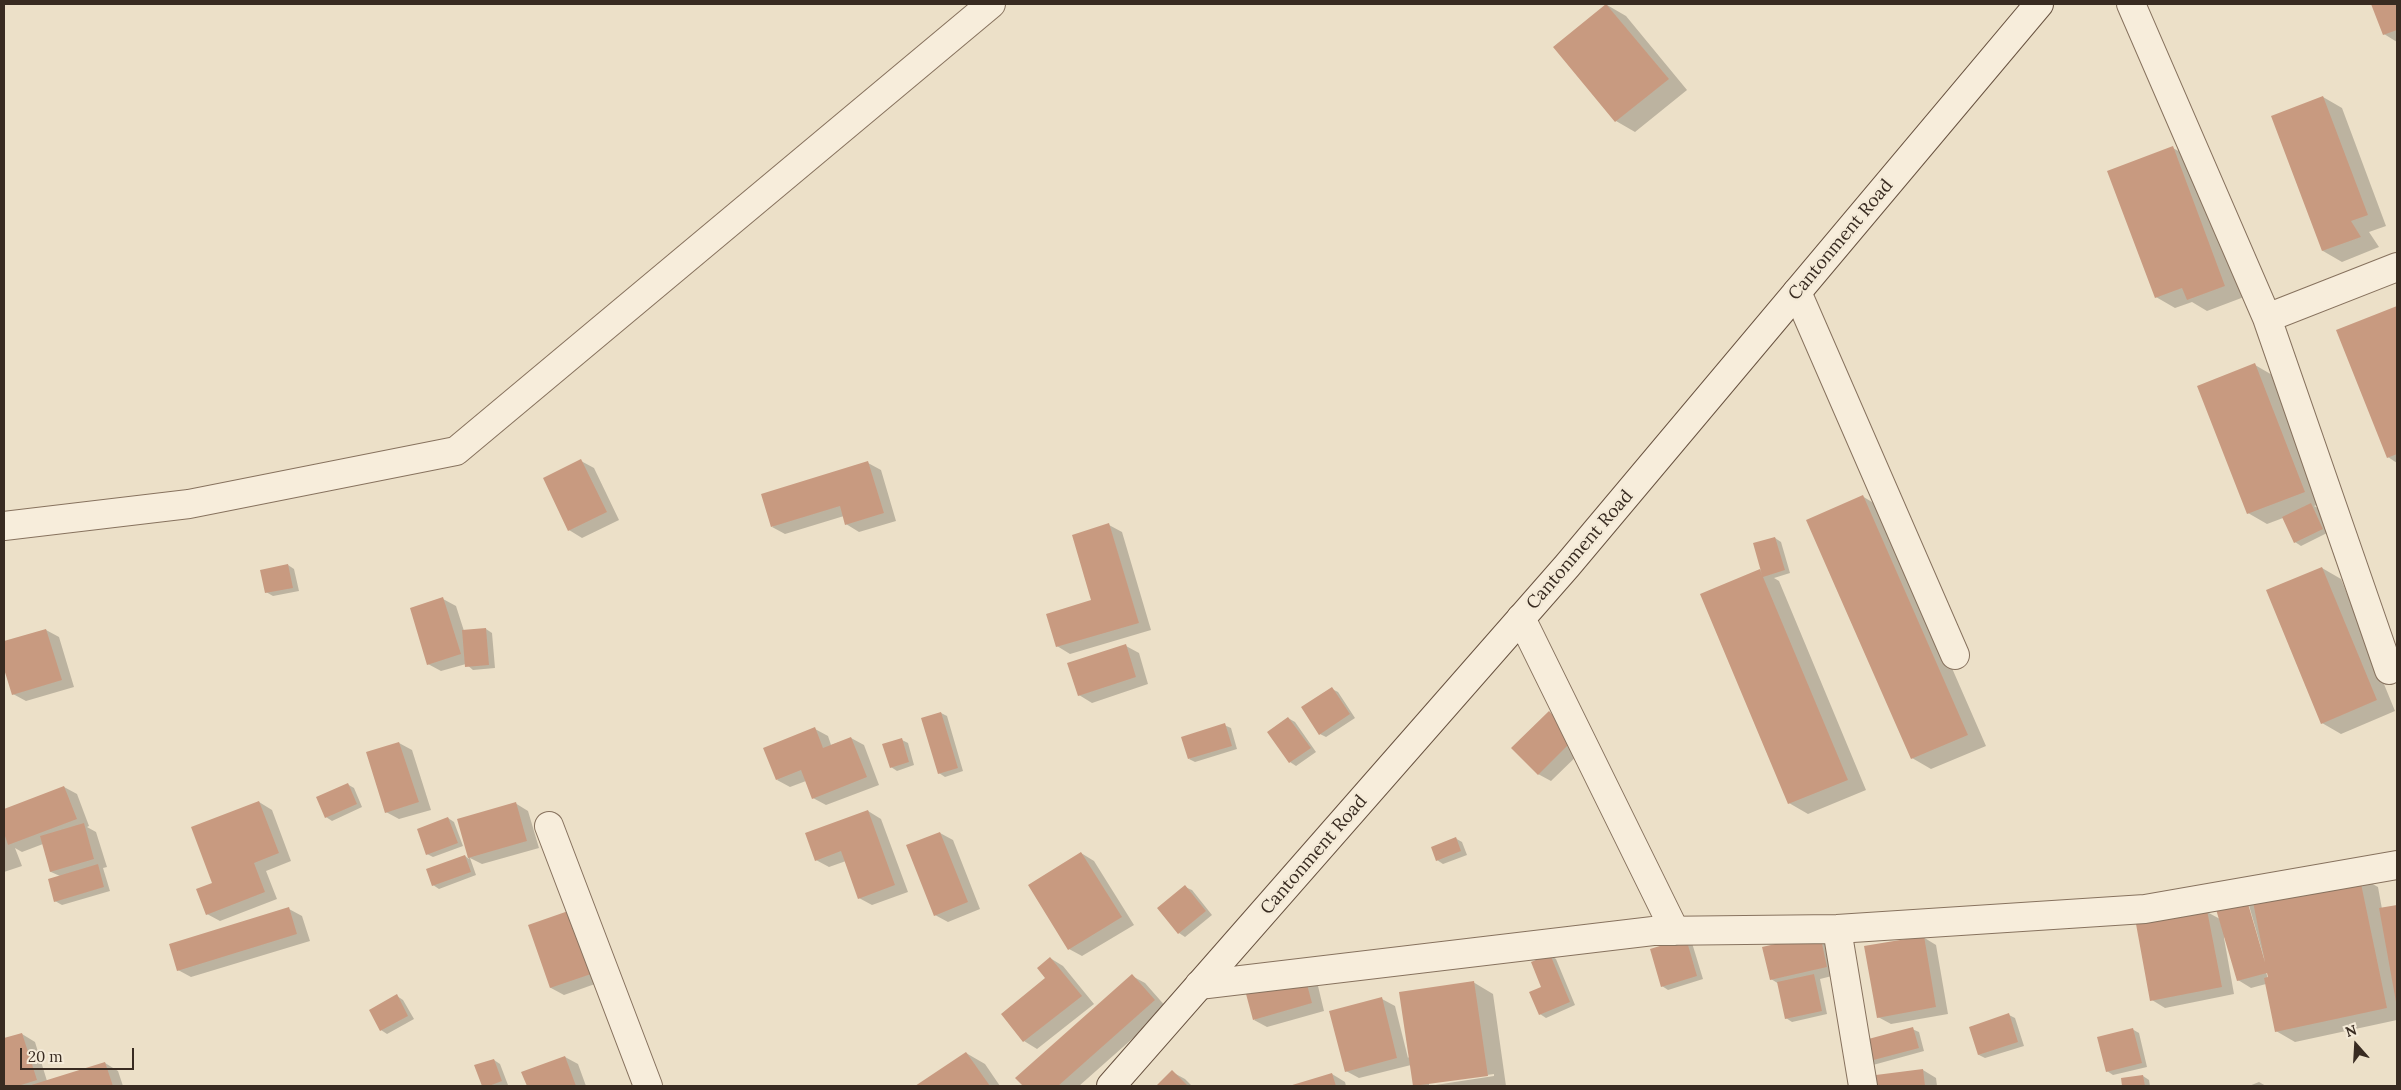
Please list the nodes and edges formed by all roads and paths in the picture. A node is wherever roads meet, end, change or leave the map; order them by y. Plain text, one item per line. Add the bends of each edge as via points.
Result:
1 (991, 4) edge
2 (2039, 4) edge
3 (2131, 4) edge
4 (2397, 267) edge
5 (1797, 292) junction
6 (2268, 318) junction
7 (4, 526) edge
8 (1521, 618) junction
9 (1955, 655) dead end
10 (2389, 670) dead end
11 (549, 826) dead end
12 (2397, 865) edge
13 (1837, 929) junction
14 (1675, 931) junction
15 (1199, 986) junction
16 (648, 1086) edge
17 (1111, 1086) edge
18 (1863, 1086) edge

1 - 7 street via 456,451 189,504
2 - 5 street, Cantonment Road
3 - 6 street
4 - 6 street
5 - 8 street, Cantonment Road
5 - 9 street
6 - 10 street
8 - 14 street
8 - 15 street, Cantonment Road
11 - 16 street
12 - 13 street via 2145,908
13 - 14 street
13 - 18 street
14 - 15 street via 1653,931
15 - 17 street, Cantonment Road

